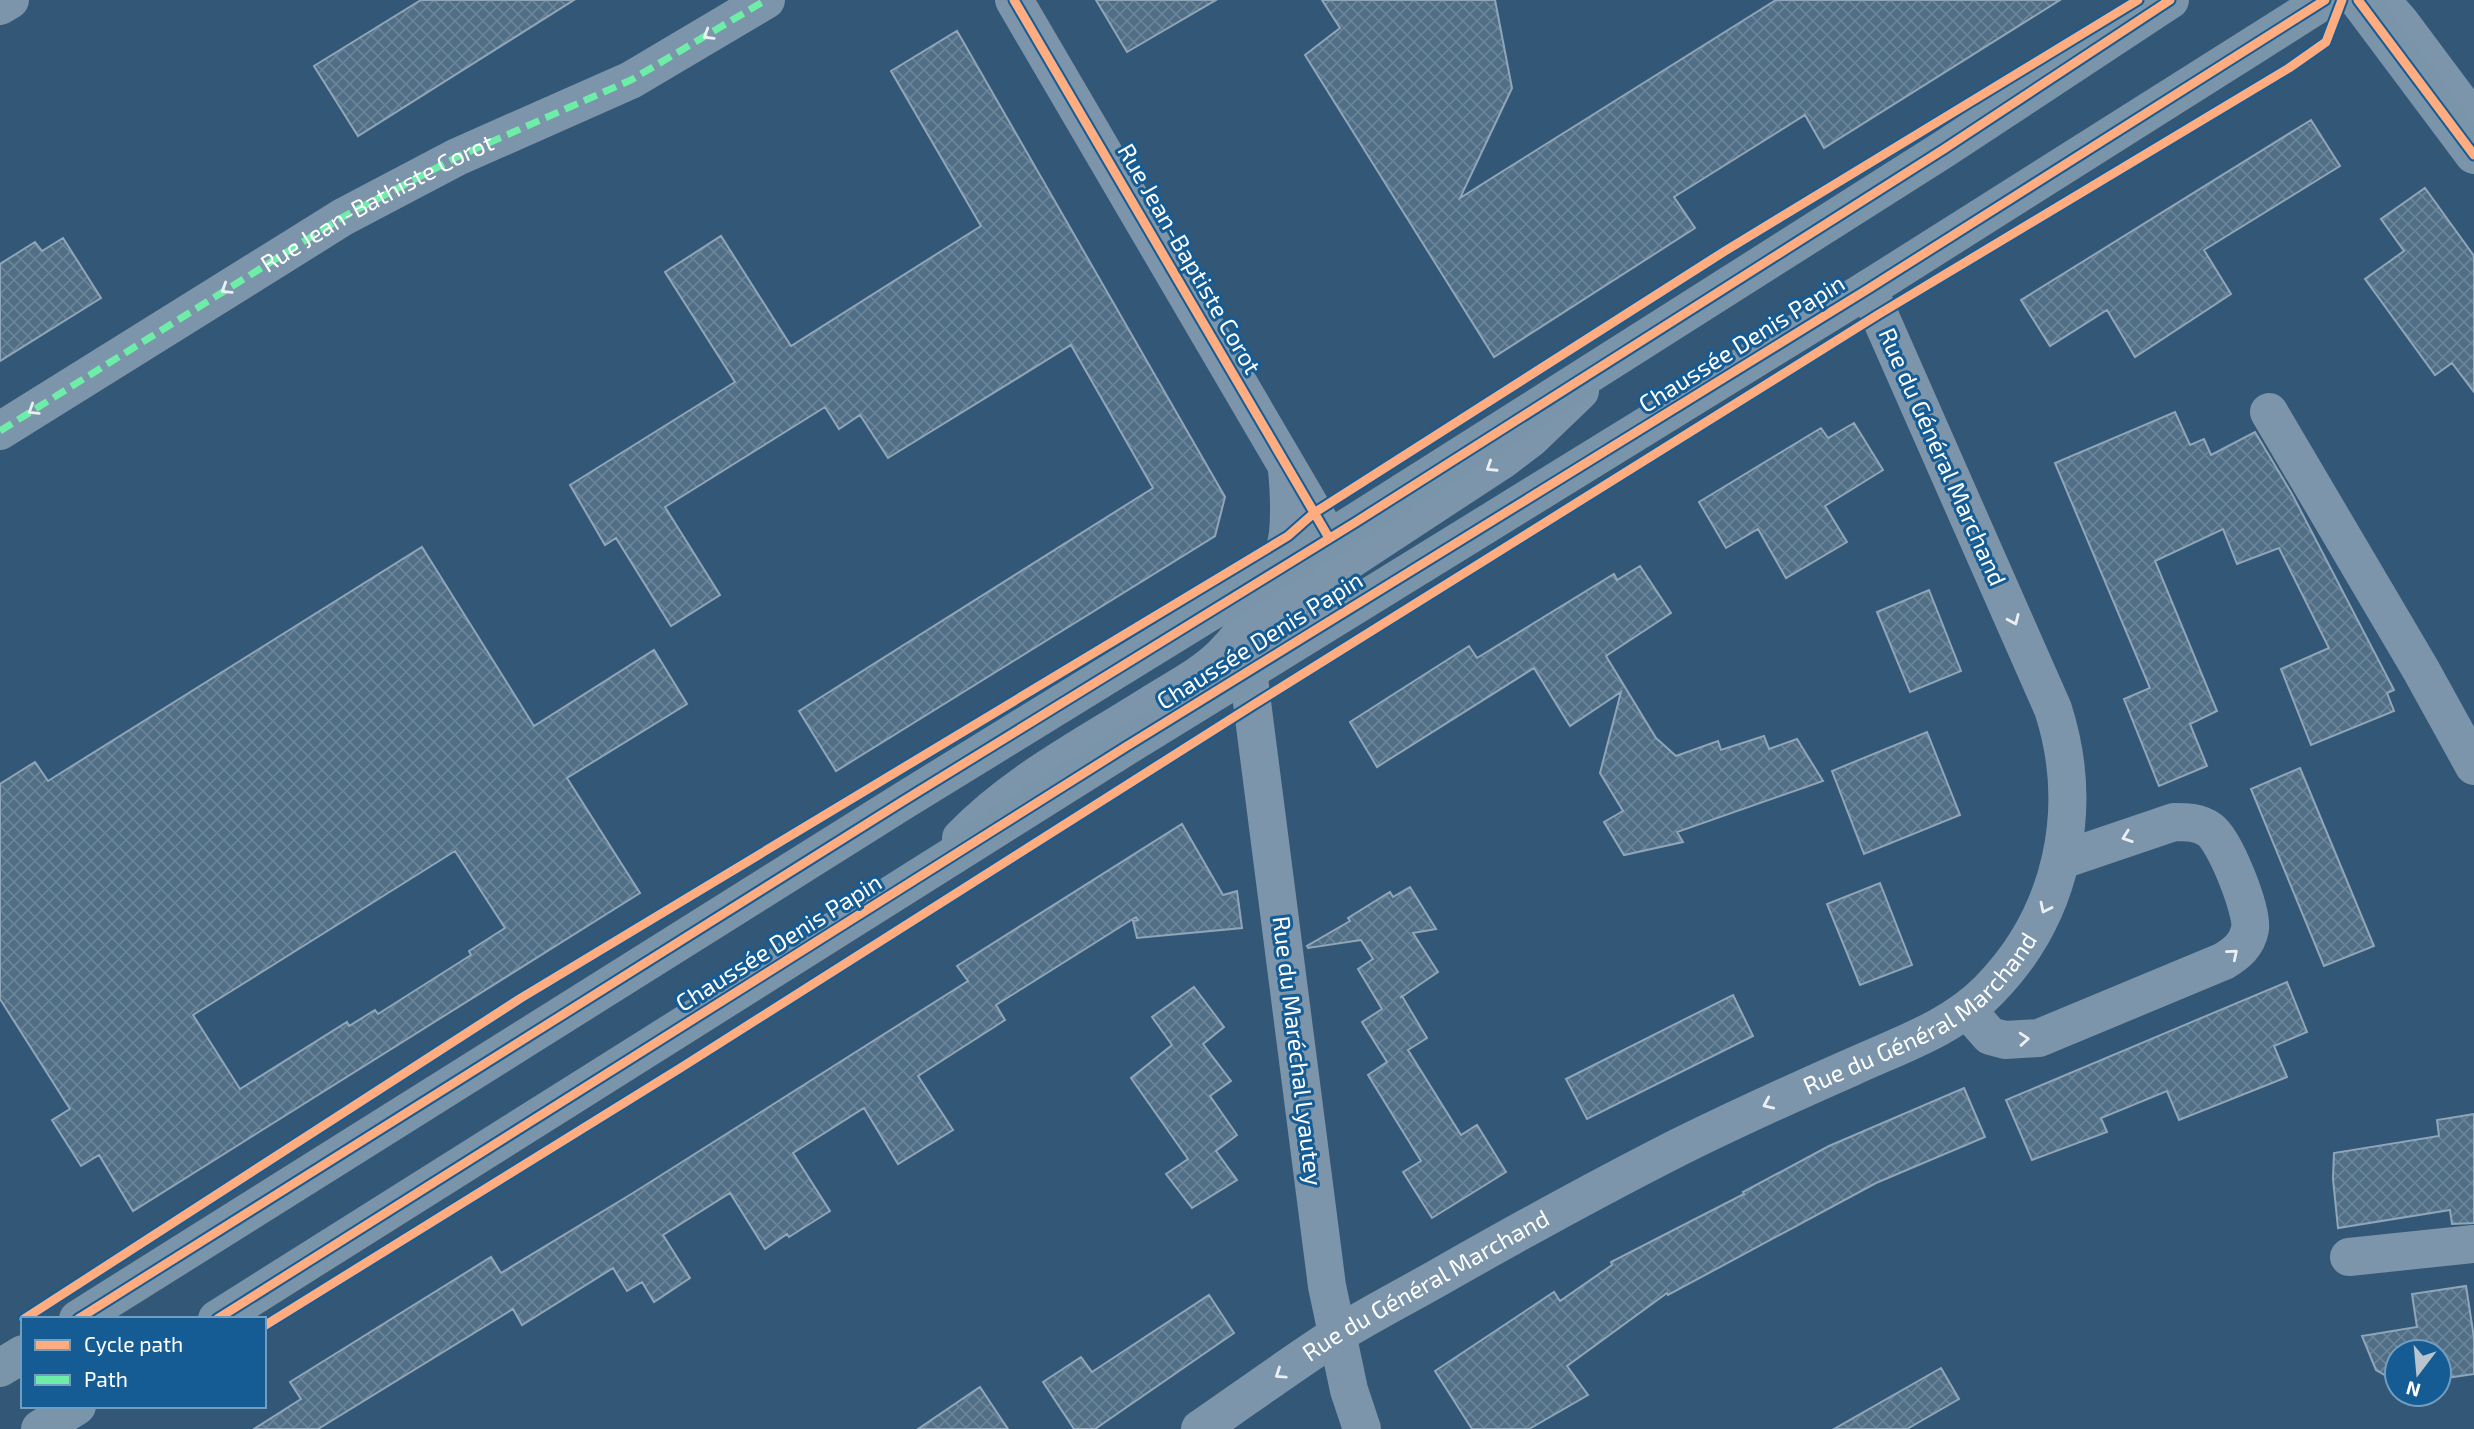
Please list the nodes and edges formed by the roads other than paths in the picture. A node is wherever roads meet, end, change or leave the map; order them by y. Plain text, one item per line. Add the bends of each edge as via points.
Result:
1 (10, 0) edge
2 (766, 0) edge
3 (1014, 0) edge
4 (2170, 0) edge
5 (2325, 0) edge
6 (2358, 0) edge
7 (2381, 0) edge
8 (2411, 0) edge
9 (0, 6) edge
10 (2474, 82) edge
11 (2474, 121) edge
12 (2474, 155) edge
13 (1868, 289) junction
14 (1616, 357) junction
15 (2269, 412) dead end
16 (0, 431) edge
17 (1286, 464) junction
18 (1329, 538) junction
19 (1277, 571) junction
20 (1248, 671) junction
21 (2474, 766) edge
22 (2062, 860) junction
23 (928, 872) junction
24 (1968, 1011) junction
25 (2474, 1244) edge
26 (2350, 1257) dead end
27 (81, 1317) edge
28 (220, 1317) edge
29 (1336, 1336) junction
30 (74, 1408) edge
31 (40, 1429) edge
32 (1200, 1429) edge
33 (1362, 1429) edge

1 - 9 street
2 -> 16 street, Rue Jean-Bathiste Corot via 631,80 457,157 343,217
3 - 17 street, Rue Jean-Baptiste Corot
4 - 14 main road, Chaussée Denis Papin
5 - 13 main road, Chaussée Denis Papin
6 - 12 main road
7 - 11 street
8 - 10 street
13 - 20 main road, Chaussée Denis Papin
13 -> 22 street, Rue du Général Marchand via 2053,709 2067,768
14 - 18 main road, Chaussée Denis Papin
14 -> 20 street, Chaussée Denis Papin via 1502,460 1281,609
15 - 21 street
17 - 18 street, Rue Jean-Baptiste Corot
17 - 19 street, Chaussée Denis Papin via 1290,504
18 - 19 main road, Chaussée Denis Papin
19 - 23 street, Chaussée Denis Papin via 1238,639 1205,671 1024,783 971,827
19 - 27 main road, Chaussée Denis Papin
20 - 23 main road, Chaussée Denis Papin
20 - 29 street, Rue du Maréchal Lyautey
22 -> 24 street, Rue du Général Marchand via 2028,942
24 -> 22 street via 1990,1036 2039,1038 2224,961 2239,952 2247,938 2248,911 2224,848 2211,830 2193,822 2174,822
23 - 28 main road, Chaussée Denis Papin
24 -> 29 street, Rue du Général Marchand via 1600,1187
25 - 26 street
29 -> 32 street, Rue du Général Marchand
29 - 33 street, Rue du Maréchal Lyautey
30 - 31 main road

